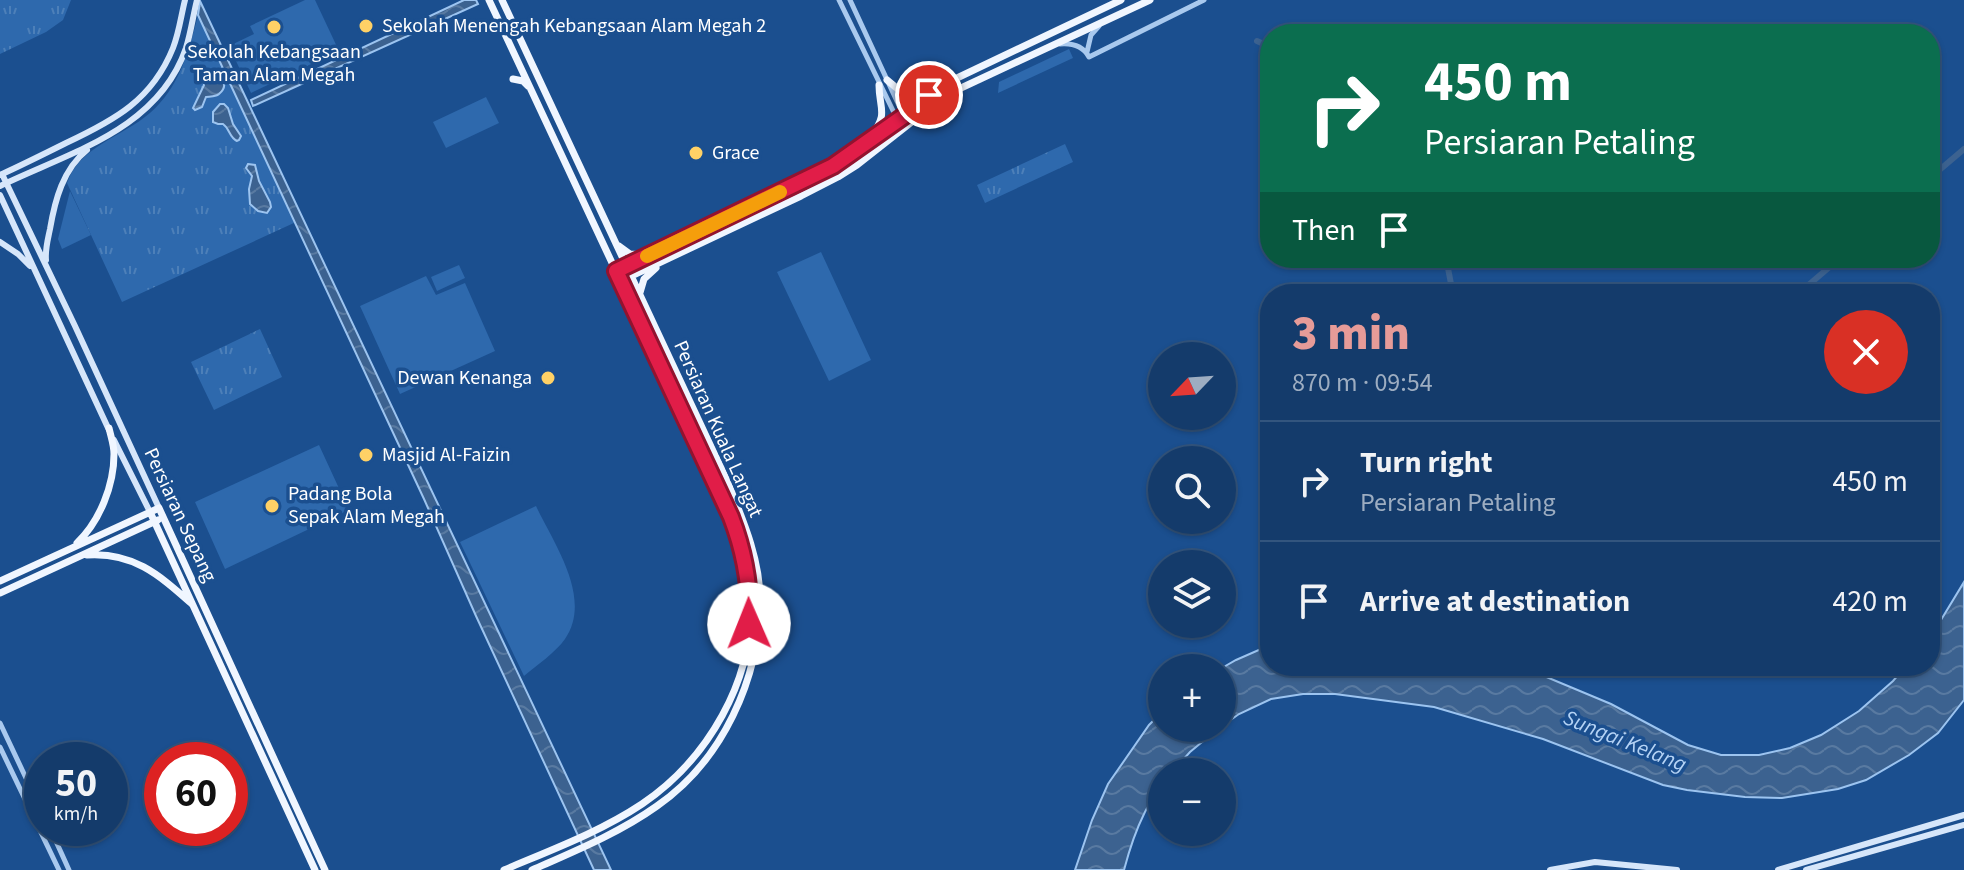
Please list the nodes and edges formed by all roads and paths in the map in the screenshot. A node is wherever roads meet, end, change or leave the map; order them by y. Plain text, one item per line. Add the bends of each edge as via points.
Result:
1 (197, 0) edge
2 (489, 0) edge
3 (502, 0) edge
4 (839, 0) edge
5 (850, 0) edge
6 (1121, 0) edge
7 (1150, 0) edge
8 (1204, 0) edge
9 (184, 1) edge
10 (1107, 21) junction
11 (1055, 45) junction
12 (1087, 53) junction
13 (518, 61) junction
14 (887, 80) junction
15 (879, 85) junction
16 (532, 91) junction
17 (929, 95) junction
18 (903, 123) junction
19 (96, 142) junction
20 (865, 144) junction
21 (1, 175) edge
22 (3, 184) edge
23 (0, 195) edge
24 (0, 242) edge
25 (614, 242) junction
26 (648, 255) junction
27 (664, 261) junction
28 (47, 267) junction
29 (626, 267) junction
30 (616, 271) junction
31 (35, 272) junction
32 (630, 277) junction
33 (621, 281) junction
34 (639, 296) junction
35 (109, 428) junction
36 (705, 436) junction
37 (696, 441) junction
38 (159, 508) junction
39 (150, 512) junction
40 (163, 517) junction
41 (154, 521) junction
42 (62, 553) junction
43 (71, 560) junction
44 (0, 581) edge
45 (0, 593) edge
46 (193, 605) junction
47 (226, 652) junction
48 (217, 656) junction
49 (0, 723) edge
50 (0, 747) edge
51 (24, 774) edge
52 (1964, 815) edge
53 (1964, 825) edge
54 (58, 846) edge
55 (325, 867) edge
56 (59, 870) edge
57 (69, 870) edge
58 (315, 870) edge
59 (504, 870) edge
60 (532, 870) edge
61 (1550, 870) edge
62 (1677, 870) edge
63 (1778, 870) edge
64 (1806, 870) edge

1 - 19 main road via 186,48 163,92 139,116
2 - 13 main road, Persiaran Kuala Langat
3 - 25 main road, Persiaran Kuala Langat
4 - 15 street
5 - 14 street
6 - 17 main road
7 - 10 main road
8 - 12 street via 1089,57
9 - 21 main road via 168,58 136,103 102,126
10 - 11 main road
10 - 12 street via 1094,30
11 - 12 street via 1073,44
11 - 18 main road via 946,95
13 - 16 main road, Persiaran Kuala Langat
13 - 16 main road via 514,79
14 - 17 main road via 905,95
14 - 18 street
15 - 18 street
15 - 20 main road via 883,111
16 - 30 main road, Persiaran Kuala Langat
17 - 18 main road
18 - 20 main road
18 - 27 main road via 838,177
19 - 22 main road
19 - 28 main road via 73,164 59,194 46,246
20 - 26 main road via 833,166
21 - 22 main road, Persiaran Sepang
22 - 28 main road, Persiaran Sepang
23 - 31 main road, Persiaran Sepang
24 - 31 main road
25 - 26 main road via 626,252
25 - 29 main road, Persiaran Kuala Langat
26 - 29 main road
27 - 32 main road
27 - 34 main road via 644,279
28 - 38 main road, Persiaran Sepang
29 - 30 main road
29 - 32 main road, Persiaran Kuala Langat
30 - 33 main road, Persiaran Kuala Langat
31 - 35 main road, Persiaran Sepang
32 - 33 main road
32 - 34 main road, Persiaran Kuala Langat
33 - 37 main road, Persiaran Kuala Langat
34 - 36 main road, Persiaran Kuala Langat
35 - 39 main road, Persiaran Sepang
35 - 42 main road via 115,450 107,494 85,535
36 - 37 main road
36 - 60 main road, Persiaran Kuala Langat via 740,511 760,599 756,646 739,704 701,766 659,805
37 - 59 main road, Persiaran Kuala Langat via 739,539 750,603 742,667 725,711 692,759 650,799 596,830
38 - 39 main road
38 - 40 main road, Persiaran Sepang
39 - 41 main road, Persiaran Sepang
39 - 42 main road
40 - 41 main road
40 - 47 main road, Persiaran Sepang
41 - 43 main road
41 - 46 main road, Persiaran Sepang
42 - 44 main road
43 - 45 main road
43 - 46 main road via 98,555 137,564 158,574
46 - 48 main road, Persiaran Sepang
47 - 48 main road
47 - 55 main road, Persiaran Sepang
48 - 58 main road, Persiaran Sepang
49 - 51 street
50 - 56 street
52 - 63 main road
53 - 64 main road
54 - 57 street
61 - 62 main road via 1595,862

